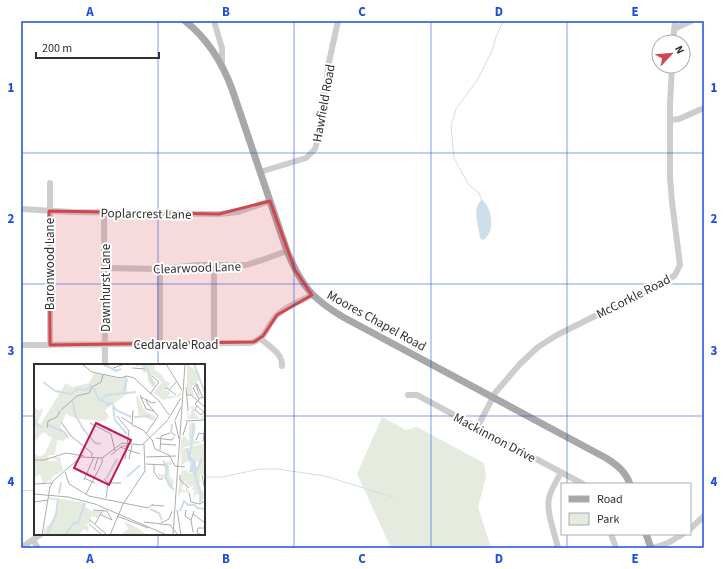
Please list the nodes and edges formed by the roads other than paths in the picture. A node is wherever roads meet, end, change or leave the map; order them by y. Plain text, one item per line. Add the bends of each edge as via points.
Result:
1 (185, 21) edge
2 (214, 21) edge
3 (338, 21) edge
4 (675, 21) edge
5 (691, 21) edge
6 (674, 29) junction
7 (674, 34) edge
8 (222, 65) junction
9 (672, 74) edge
10 (704, 108) edge
11 (670, 120) junction
12 (260, 172) junction
13 (50, 183) dead end
14 (270, 201) junction
15 (21, 209) edge
16 (49, 211) junction
17 (104, 212) junction
18 (287, 251) junction
19 (214, 265) junction
20 (104, 268) junction
21 (160, 269) junction
22 (312, 295) junction
23 (261, 339) junction
24 (160, 344) junction
25 (214, 344) junction
26 (21, 345) edge
27 (50, 345) junction
28 (105, 345) junction
29 (105, 364) edge
30 (282, 366) dead end
31 (408, 395) dead end
32 (492, 397) junction
33 (477, 428) junction
34 (561, 472) junction
35 (580, 483) edge
36 (630, 483) edge
37 (704, 516) edge
38 (691, 528) edge
39 (40, 535) edge
40 (611, 535) edge
41 (646, 535) edge
42 (681, 535) edge
43 (33, 540) junction
44 (21, 548) edge
45 (38, 548) edge
46 (558, 548) edge
47 (616, 548) edge
48 (652, 548) edge

1 - 8 main road, Moores Chapel Road via 207,42
2 - 8 street via 222,48
3 - 12 street, Hawfield Road via 315,149 306,158
4 - 6 street
5 - 6 street
6 - 7 street
8 - 12 main road, Moores Chapel Road
9 - 11 street, McCorkle Road
10 - 11 street via 680,120
11 - 32 street, McCorkle Road via 672,202 680,260 678,272 668,280 545,342 530,354
12 - 14 main road, Moores Chapel Road
13 - 16 street, Baronwood Lane
14 - 17 street, Poplarcrest Lane via 238,212 219,214
14 - 18 main road, Moores Chapel Road
15 - 16 street, Poplarcrest Lane
16 - 17 street, Poplarcrest Lane
16 - 27 street, Baronwood Lane
17 - 20 street, Dawnhurst Lane
18 - 19 street, Clearwood Lane via 253,263 237,266
18 - 22 main road, Moores Chapel Road via 298,276
19 - 21 street, Clearwood Lane
19 - 25 street
20 - 21 street, Clearwood Lane
20 - 28 street, Dawnhurst Lane
21 - 24 street
22 - 23 street via 276,315
22 - 32 main road, Moores Chapel Road via 343,317
23 - 25 street, Cedarvale Road via 250,343
23 - 30 street via 278,354
24 - 25 street, Cedarvale Road
24 - 28 street, Cedarvale Road
26 - 27 street, Cedarvale Road
27 - 28 street, Cedarvale Road
28 - 29 street, Dawnhurst Lane
31 - 33 street, Mackinnon Drive via 417,395
32 - 33 street, McCorkle Road
32 - 36 main road, Moores Chapel Road via 606,458 621,468
33 - 34 street, Mackinnon Drive
34 - 35 street, Mackinnon Drive
34 - 46 street via 549,501
37 - 38 street
39 - 43 street
40 - 47 street
41 - 48 main road
42 - 48 street
43 - 44 street
43 - 45 street

